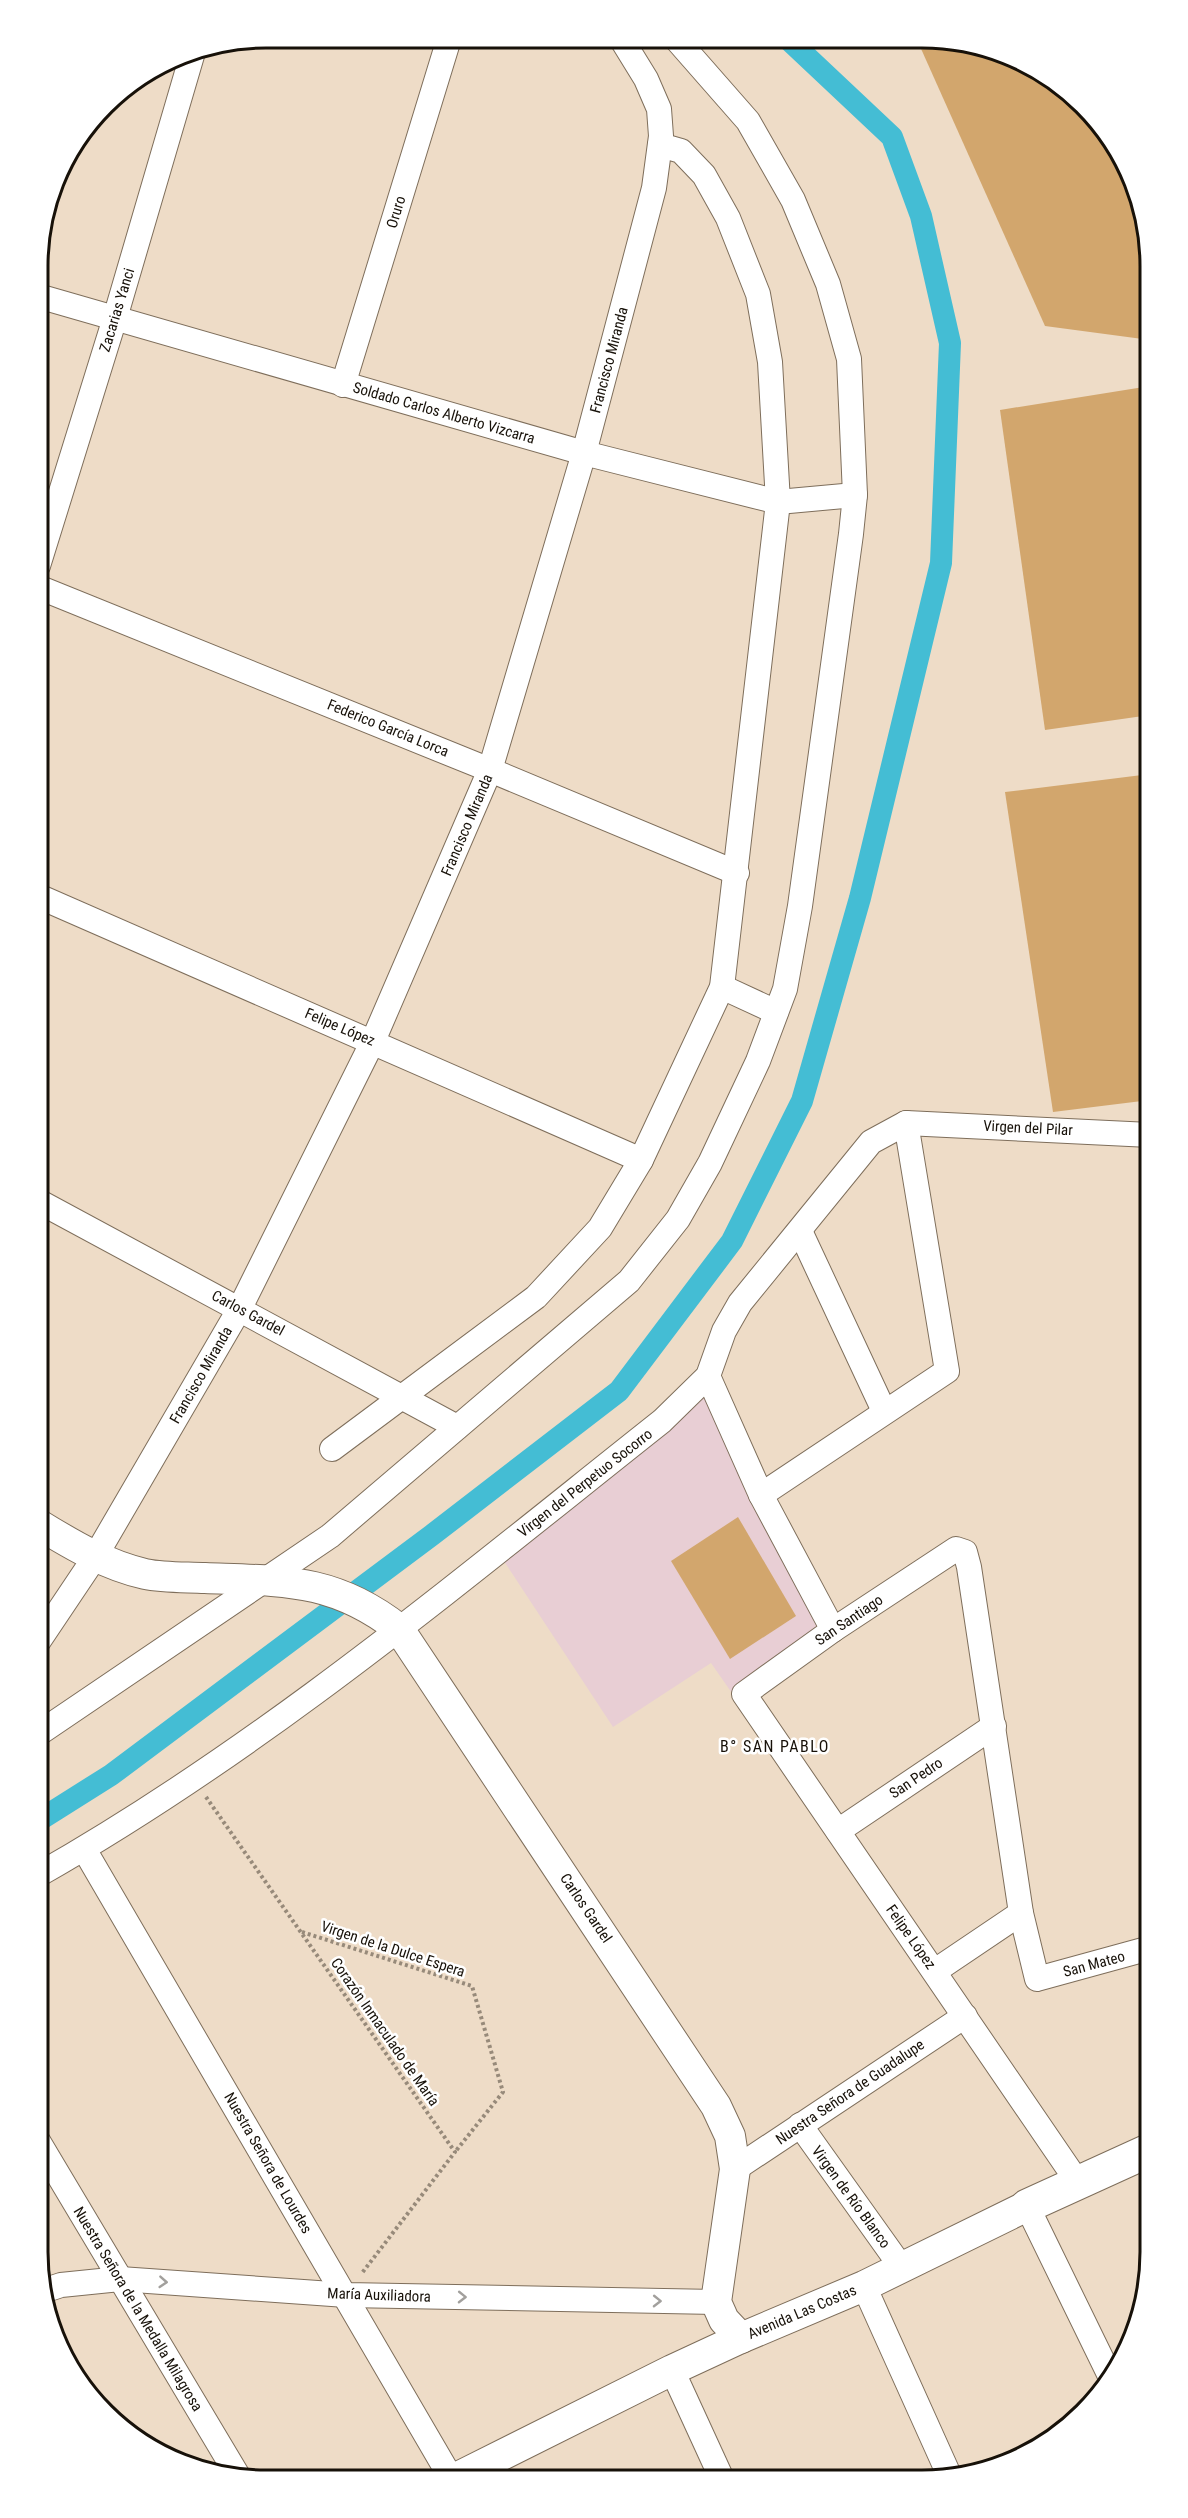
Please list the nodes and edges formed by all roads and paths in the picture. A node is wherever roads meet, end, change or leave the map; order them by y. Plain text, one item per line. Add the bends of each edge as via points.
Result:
1 (445, 48) edge
2 (627, 48) edge
3 (684, 48) edge
4 (190, 62) edge
5 (660, 145) junction
6 (48, 299) edge
7 (115, 318) junction
8 (343, 385) junction
9 (584, 453) junction
10 (855, 495) junction
11 (778, 502) junction
12 (48, 534) edge
13 (48, 591) edge
14 (490, 770) junction
15 (737, 873) junction
16 (48, 900) edge
17 (722, 987) junction
18 (776, 1012) junction
19 (373, 1041) junction
20 (906, 1123) junction
21 (1140, 1135) edge
22 (641, 1160) junction
23 (48, 1206) edge
24 (800, 1231) junction
25 (240, 1308) junction
26 (708, 1376) junction
27 (404, 1398) junction
28 (884, 1412) junction
29 (458, 1427) junction
30 (332, 1449) dead end
31 (761, 1495) junction
32 (48, 1530) edge
33 (95, 1557) junction
34 (266, 1580) junction
35 (48, 1627) edge
36 (399, 1629) junction
37 (833, 1629) junction
38 (744, 1694) joint
39 (994, 1726) junction
40 (48, 1727) edge
41 (192, 1778) junction
42 (838, 1831) junction
43 (84, 1849) junction
44 (48, 1869) edge
45 (1021, 1913) junction
46 (301, 1932) junction
47 (1140, 1951) edge
48 (935, 1971) junction
49 (965, 2016) junction
50 (800, 2125) junction
51 (455, 2152) junction
52 (1140, 2154) edge
53 (48, 2158) edge
54 (735, 2169) junction
55 (1077, 2181) junction
56 (1027, 2206) junction
57 (902, 2268) junction
58 (120, 2279) junction
59 (864, 2286) junction
60 (51, 2288) edge
61 (345, 2295) junction
62 (717, 2302) junction
63 (741, 2338) junction
64 (1106, 2368) edge
65 (672, 2370) junction
66 (233, 2467) edge
67 (946, 2469) edge
68 (446, 2470) edge
69 (488, 2470) edge
70 (718, 2470) edge

1 - 8 street, Oruro
2 - 5 street, Francisco Miranda via 659,109
3 - 10 street via 748,121 793,200 828,284 849,359
4 - 7 street, Zacarias Yanci
5 - 9 street, Francisco Miranda via 654,188
5 - 11 street via 681,151 704,175 728,218 758,294 770,362
6 - 7 street, Soldado Carlos Alberto Vizcarra
7 - 8 street, Soldado Carlos Alberto Vizcarra
7 - 12 street, Zacarias Yanci
8 - 9 street, Soldado Carlos Alberto Vizcarra
9 - 11 street, Soldado Carlos Alberto Vizcarra
9 - 14 street, Francisco Miranda
10 - 11 street, Soldado Carlos Alberto Vizcarra
10 - 18 street via 800,906
11 - 15 street
13 - 14 street, Federico García Lorca
14 - 15 street, Federico García Lorca
14 - 19 street, Francisco Miranda
15 - 17 street
16 - 19 street, Felipe López
17 - 18 street
17 - 22 street
18 - 29 street via 758,1061 710,1163 678,1219 629,1281
19 - 22 street, Felipe López
19 - 25 street, Francisco Miranda
20 - 21 street, Virgen del Pilar
20 - 24 street, Virgen del Perpetuo Socorro via 871,1142
20 - 28 street via 946,1371
22 - 27 street via 600,1228 536,1297
23 - 25 street, Carlos Gardel
24 - 26 street, Virgen del Perpetuo Socorro via 741,1303 724,1330
24 - 28 street
25 - 27 street, Carlos Gardel
25 - 33 street, Francisco Miranda
26 - 31 street
26 - 36 street, Virgen del Perpetuo Socorro via 662,1421
27 - 29 street, Carlos Gardel
27 - 30 street
28 - 31 street
29 - 34 street via 330,1536
31 - 37 street
32 - 33 street, Carlos Gardel
33 - 34 street, Carlos Gardel via 147,1575
33 - 35 street, Francisco Miranda
34 - 36 street, Carlos Gardel via 320,1587 348,1596
34 - 40 street
36 - 41 street, Virgen del Perpetuo Socorro via 309,1699
36 - 54 street, Carlos Gardel via 716,2106 730,2136
37 - 38 street, San Santiago
37 - 39 street, San Santiago via 956,1549 965,1552
38 - 42 street, Felipe López
39 - 42 street, San Pedro
39 - 45 street
41 - 43 street, Virgen del Perpetuo Socorro
41 - 46 path, Corazón Inmaculado de María
42 - 48 street, Felipe López
43 - 44 street, Virgen del Perpetuo Socorro
43 - 61 street, Nuestra Señora de Lourdes
45 - 47 street, San Mateo via 1037,1979
45 - 48 street
46 - 51 path, Corazón Inmaculado de María
46 - 51 path, Virgen de la Dulce Espera via 472,1986 503,2092
48 - 49 street, Felipe López
49 - 50 street, Nuestra Señora de Guadalupe
49 - 55 street, Felipe López
50 - 54 street, Nuestra Señora de Guadalupe
50 - 57 street, Virgen de Río Blanco
51 - 61 path
52 - 55 main road, Avenida Las Costas
53 - 58 street, Nuestra Señora de la Medalla Milagrosa
54 - 62 street, Carlos Gardel
55 - 56 main road, Avenida Las Costas
56 - 57 street, Avenida Las Costas
56 - 64 street
57 - 59 street, Avenida Las Costas
58 - 60 street, María Auxiliadora
58 -> 61 street, María Auxiliadora
58 - 66 street, Nuestra Señora de la Medalla Milagrosa
59 - 63 street, Avenida Las Costas
59 - 67 street
61 -> 62 street, María Auxiliadora
61 - 68 street, Nuestra Señora de Lourdes
62 - 63 street via 724,2320
63 - 65 street, Avenida Las Costas
65 - 69 street, Avenida Las Costas
65 - 70 street

